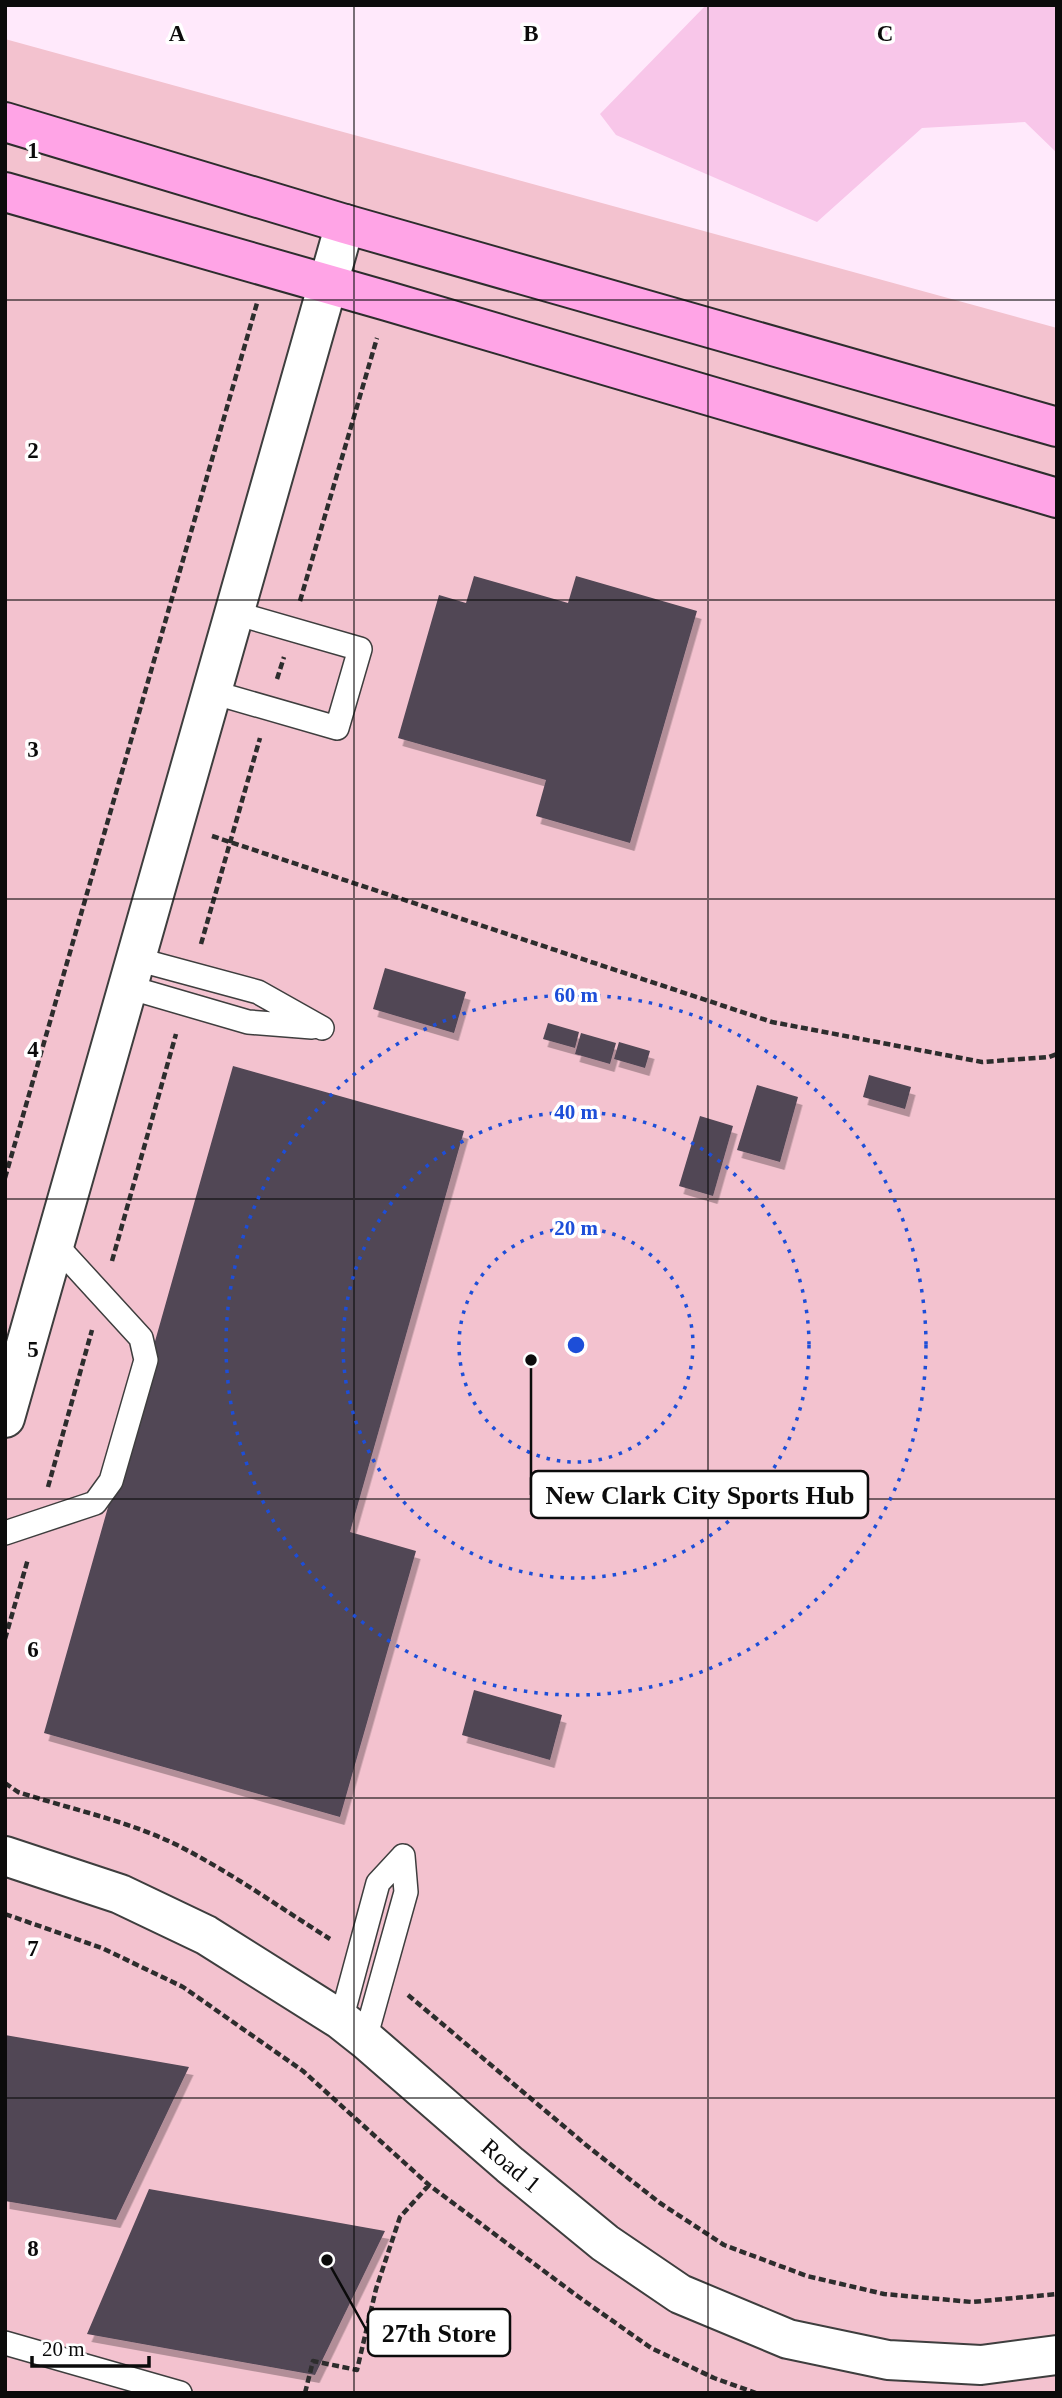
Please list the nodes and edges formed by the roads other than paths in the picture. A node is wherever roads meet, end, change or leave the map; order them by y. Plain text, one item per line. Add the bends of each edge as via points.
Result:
1 (5, 122) edge
2 (5, 192) edge
3 (345, 224) junction
4 (328, 285) junction
5 (1057, 427) edge
6 (1057, 498) edge
7 (235, 613) junction
8 (212, 692) junction
9 (132, 973) junction
10 (55, 1244) junction
11 (5, 1418) edge
12 (5, 1533) edge
13 (5, 1856) edge
14 (353, 2030) junction
15 (5, 2343) edge
16 (1057, 2355) edge
17 (180, 2393) edge

1 - 3 street
2 - 4 street
3 - 4 street
3 - 5 street
4 - 6 street
4 - 7 street
7 - 8 street
7 - 8 lane via 360,649 341,715 337,728
8 - 9 street
9 - 9 lane via 248,1022 323,1028 258,992
9 - 10 street
10 - 11 street
10 - 12 lane via 141,1338 146,1360 111,1481 95,1503
13 - 14 street, Road 1 via 120,1894 206,1935
14 - 14 lane via 384,1974 406,1892 403,1856 378,1884 358,1957
14 - 16 street, Road 1 via 604,2243 680,2294 788,2339 888,2360 981,2365
15 - 17 lane

